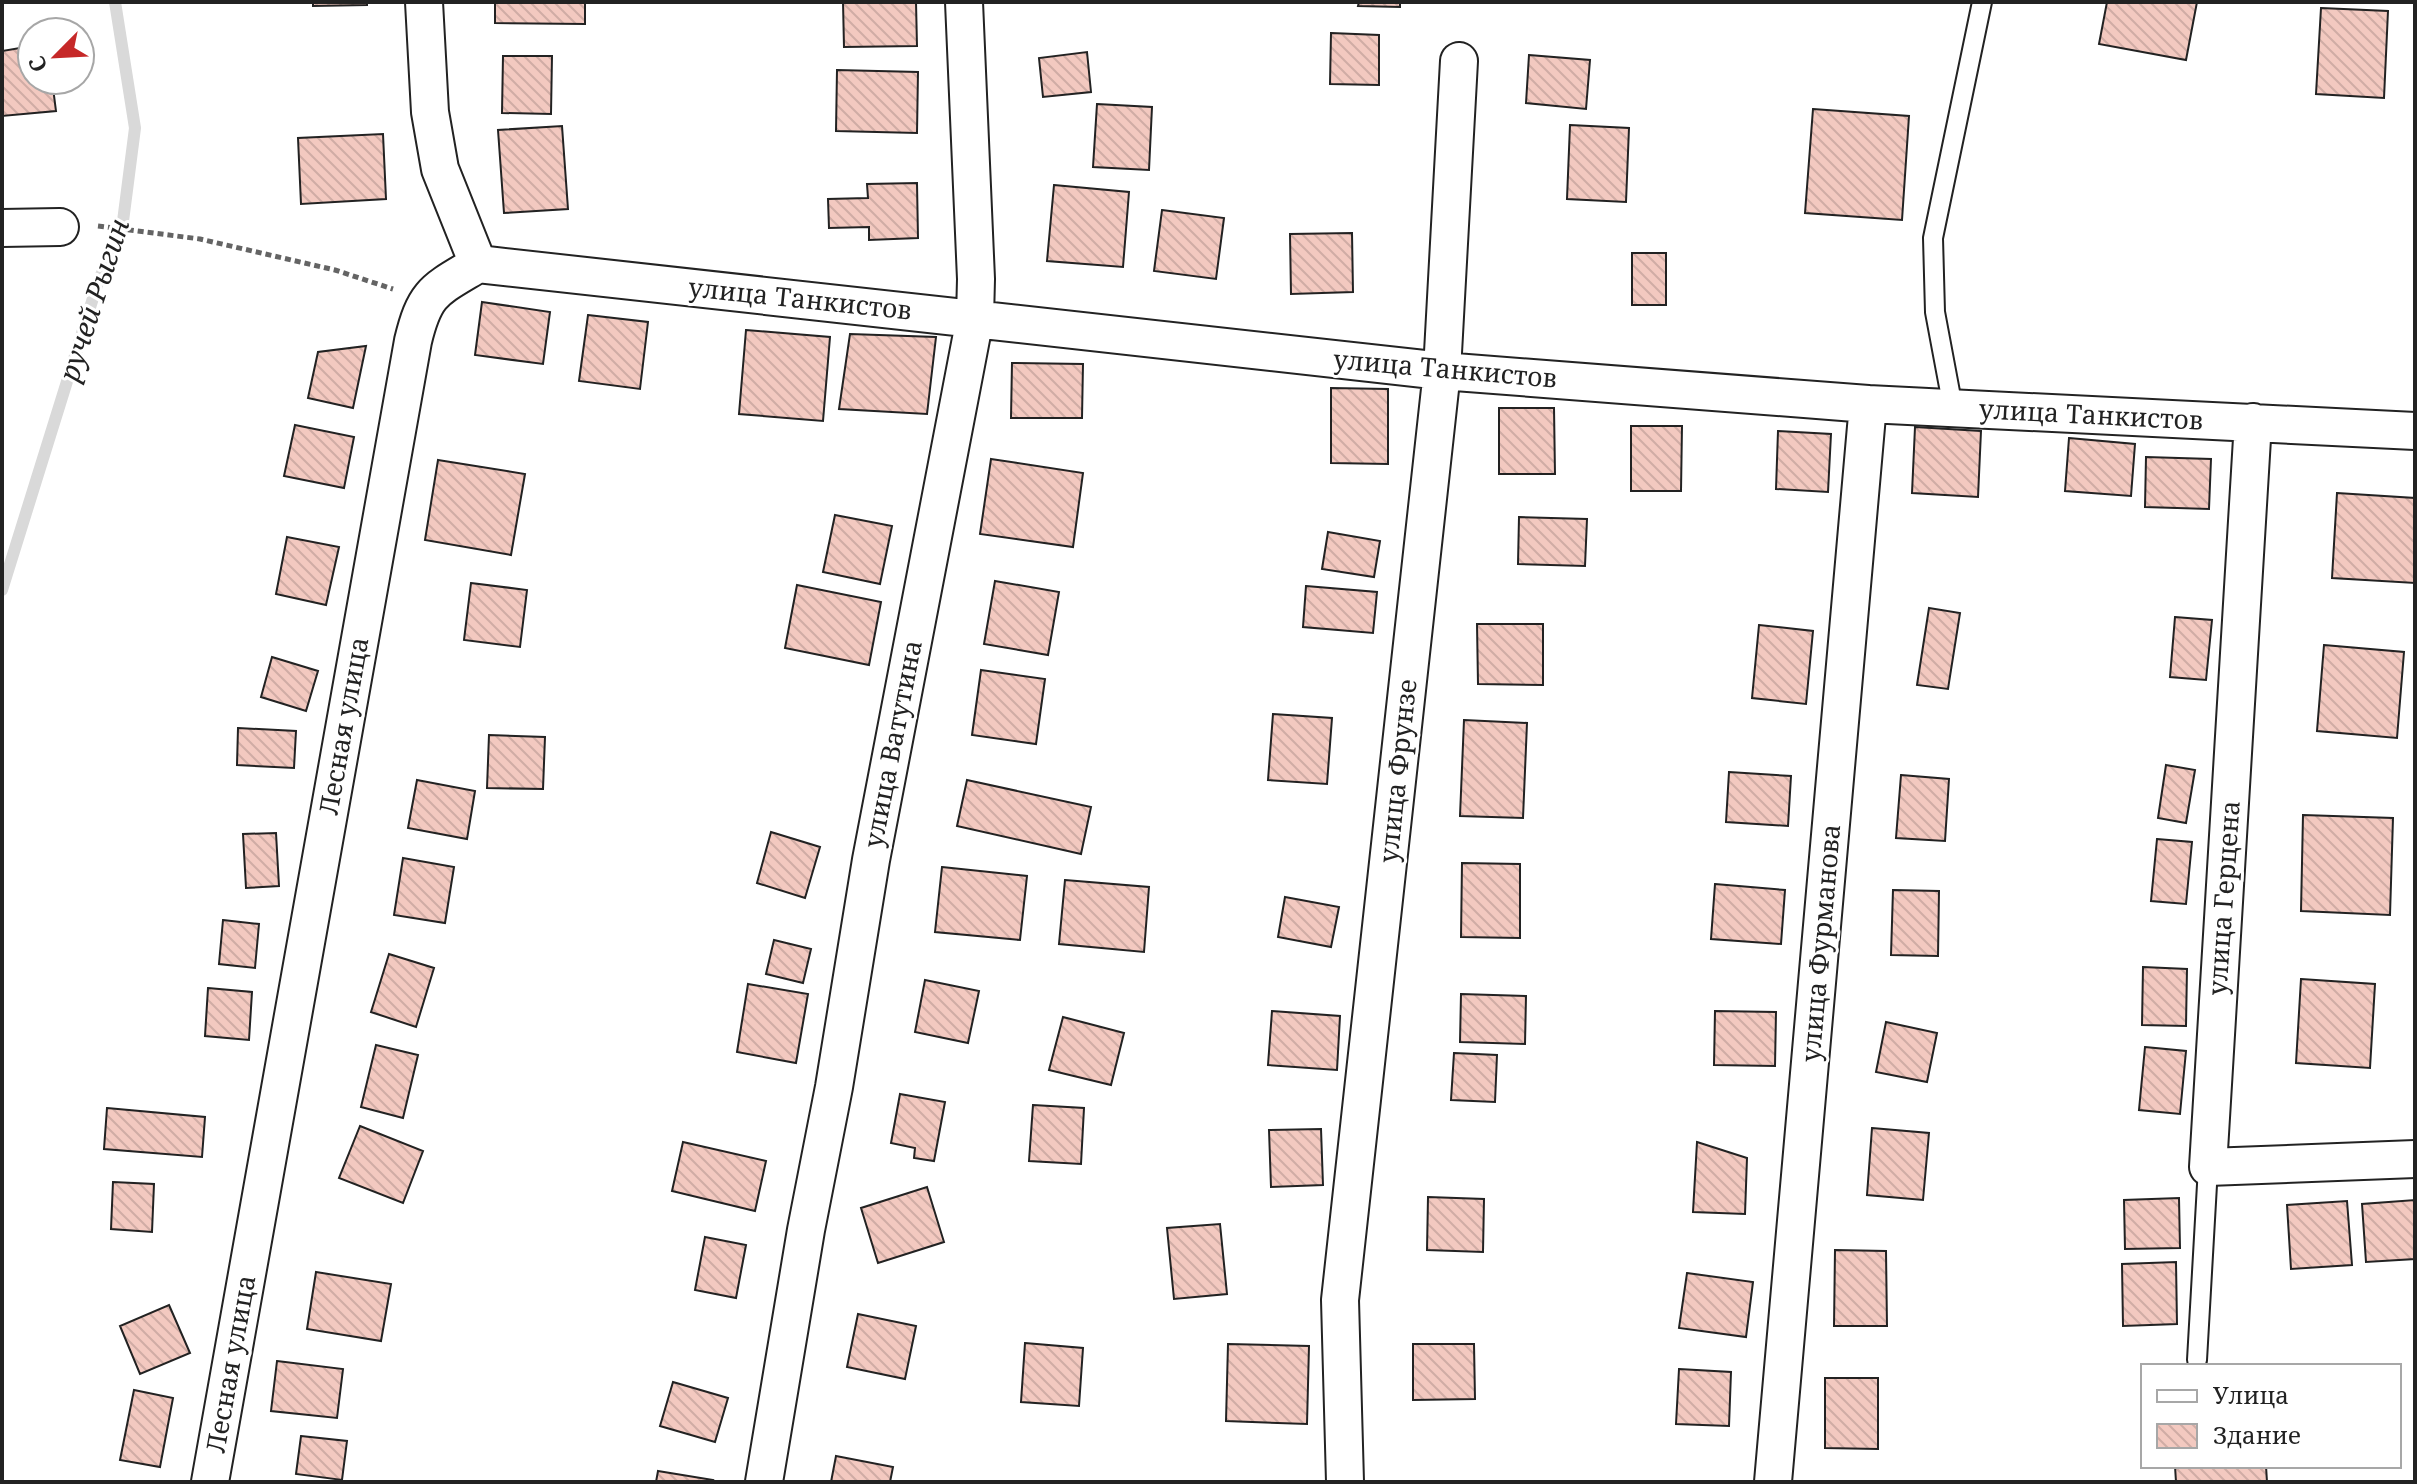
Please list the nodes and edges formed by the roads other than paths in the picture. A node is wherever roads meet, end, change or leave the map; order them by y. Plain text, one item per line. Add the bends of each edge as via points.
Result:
1 (424, 2) edge
2 (964, 2) edge
3 (1982, 2) edge
4 (1459, 61) dead end
5 (60, 227) road end
6 (2, 228) edge
7 (478, 264) junction
8 (975, 318) junction
9 (1442, 371) junction
10 (1868, 404) junction
11 (1953, 408) junction
12 (2253, 422) junction
13 (2415, 431) edge
14 (2415, 1159) edge
15 (2208, 1167) junction
16 (2197, 1360) dead end
17 (210, 1482) edge
18 (764, 1482) edge
19 (1345, 1482) edge
20 (1773, 1482) edge

1 - 7 street via 430,112 440,169
2 - 8 street, улица Ватутина
3 - 11 lane via 1933,238 1935,312
4 - 9 street, улица Фрунзе
5 - 6 street
7 - 8 street, улица Танкистов
7 - 17 street, Лесная улица via 429,296 413,341
8 - 9 street, улица Танкистов
8 - 18 street, улица Ватутина via 874,845
9 - 10 street, улица Танкистов
9 - 19 street, улица Фрунзе via 1340,1300
10 - 11 street, улица Танкистов
10 - 20 street, улица Фурманова
11 - 12 street, улица Танкистов
12 - 13 street, улица Танкистов
12 - 15 street, улица Герцена
14 - 15 street
15 - 16 lane

